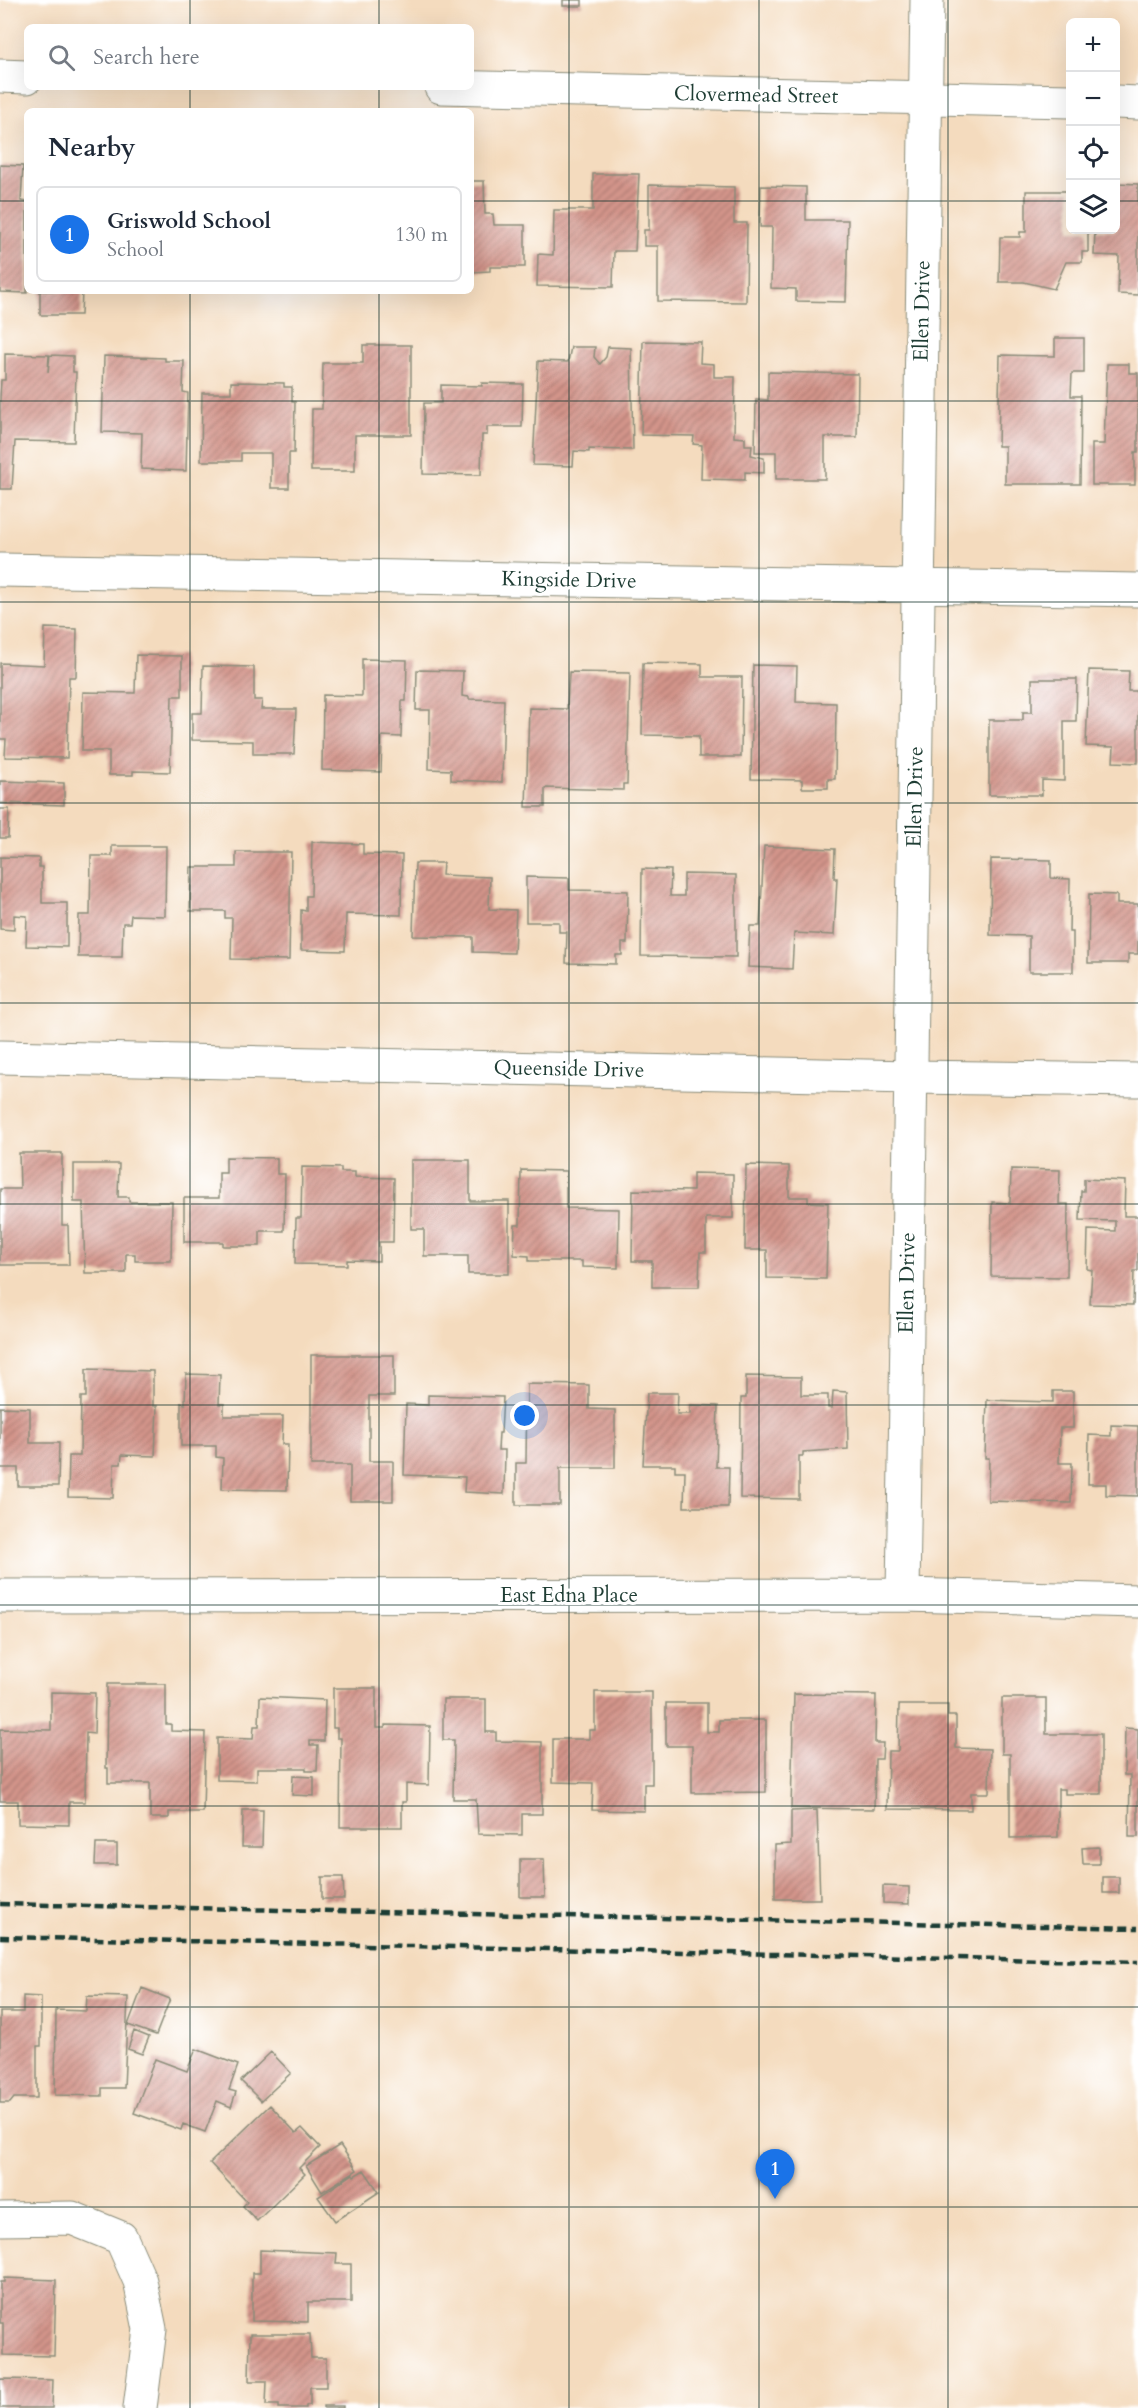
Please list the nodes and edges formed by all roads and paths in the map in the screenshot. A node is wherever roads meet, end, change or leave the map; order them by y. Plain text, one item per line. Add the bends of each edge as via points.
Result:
1 (927, 0) edge
2 (0, 76) edge
3 (24, 77) edge
4 (474, 88) edge
5 (925, 99) junction
6 (1066, 102) edge
7 (1120, 102) edge
8 (1138, 103) edge
9 (0, 570) edge
10 (918, 586) junction
11 (1138, 590) edge
12 (0, 1057) edge
13 (910, 1077) junction
14 (1138, 1080) edge
15 (903, 1595) junction
16 (0, 1596) edge
17 (1138, 1601) edge
18 (0, 2219) edge
19 (140, 2408) edge

1 - 5 street, Ellen Drive
2 - 3 street
4 - 5 street, Clovermead Street
5 - 6 street, Clovermead Street
5 - 10 street, Ellen Drive
7 - 8 street
9 - 10 street, Kingside Drive
10 - 11 street, Kingside Drive
10 - 13 street, Ellen Drive
12 - 13 street, Queenside Drive
13 - 14 street, Queenside Drive
13 - 15 street, Ellen Drive
15 - 16 street, East Edna Place
15 - 17 street, East Edna Place
18 - 19 street via 72,2218 121,2238 140,2281 150,2329

